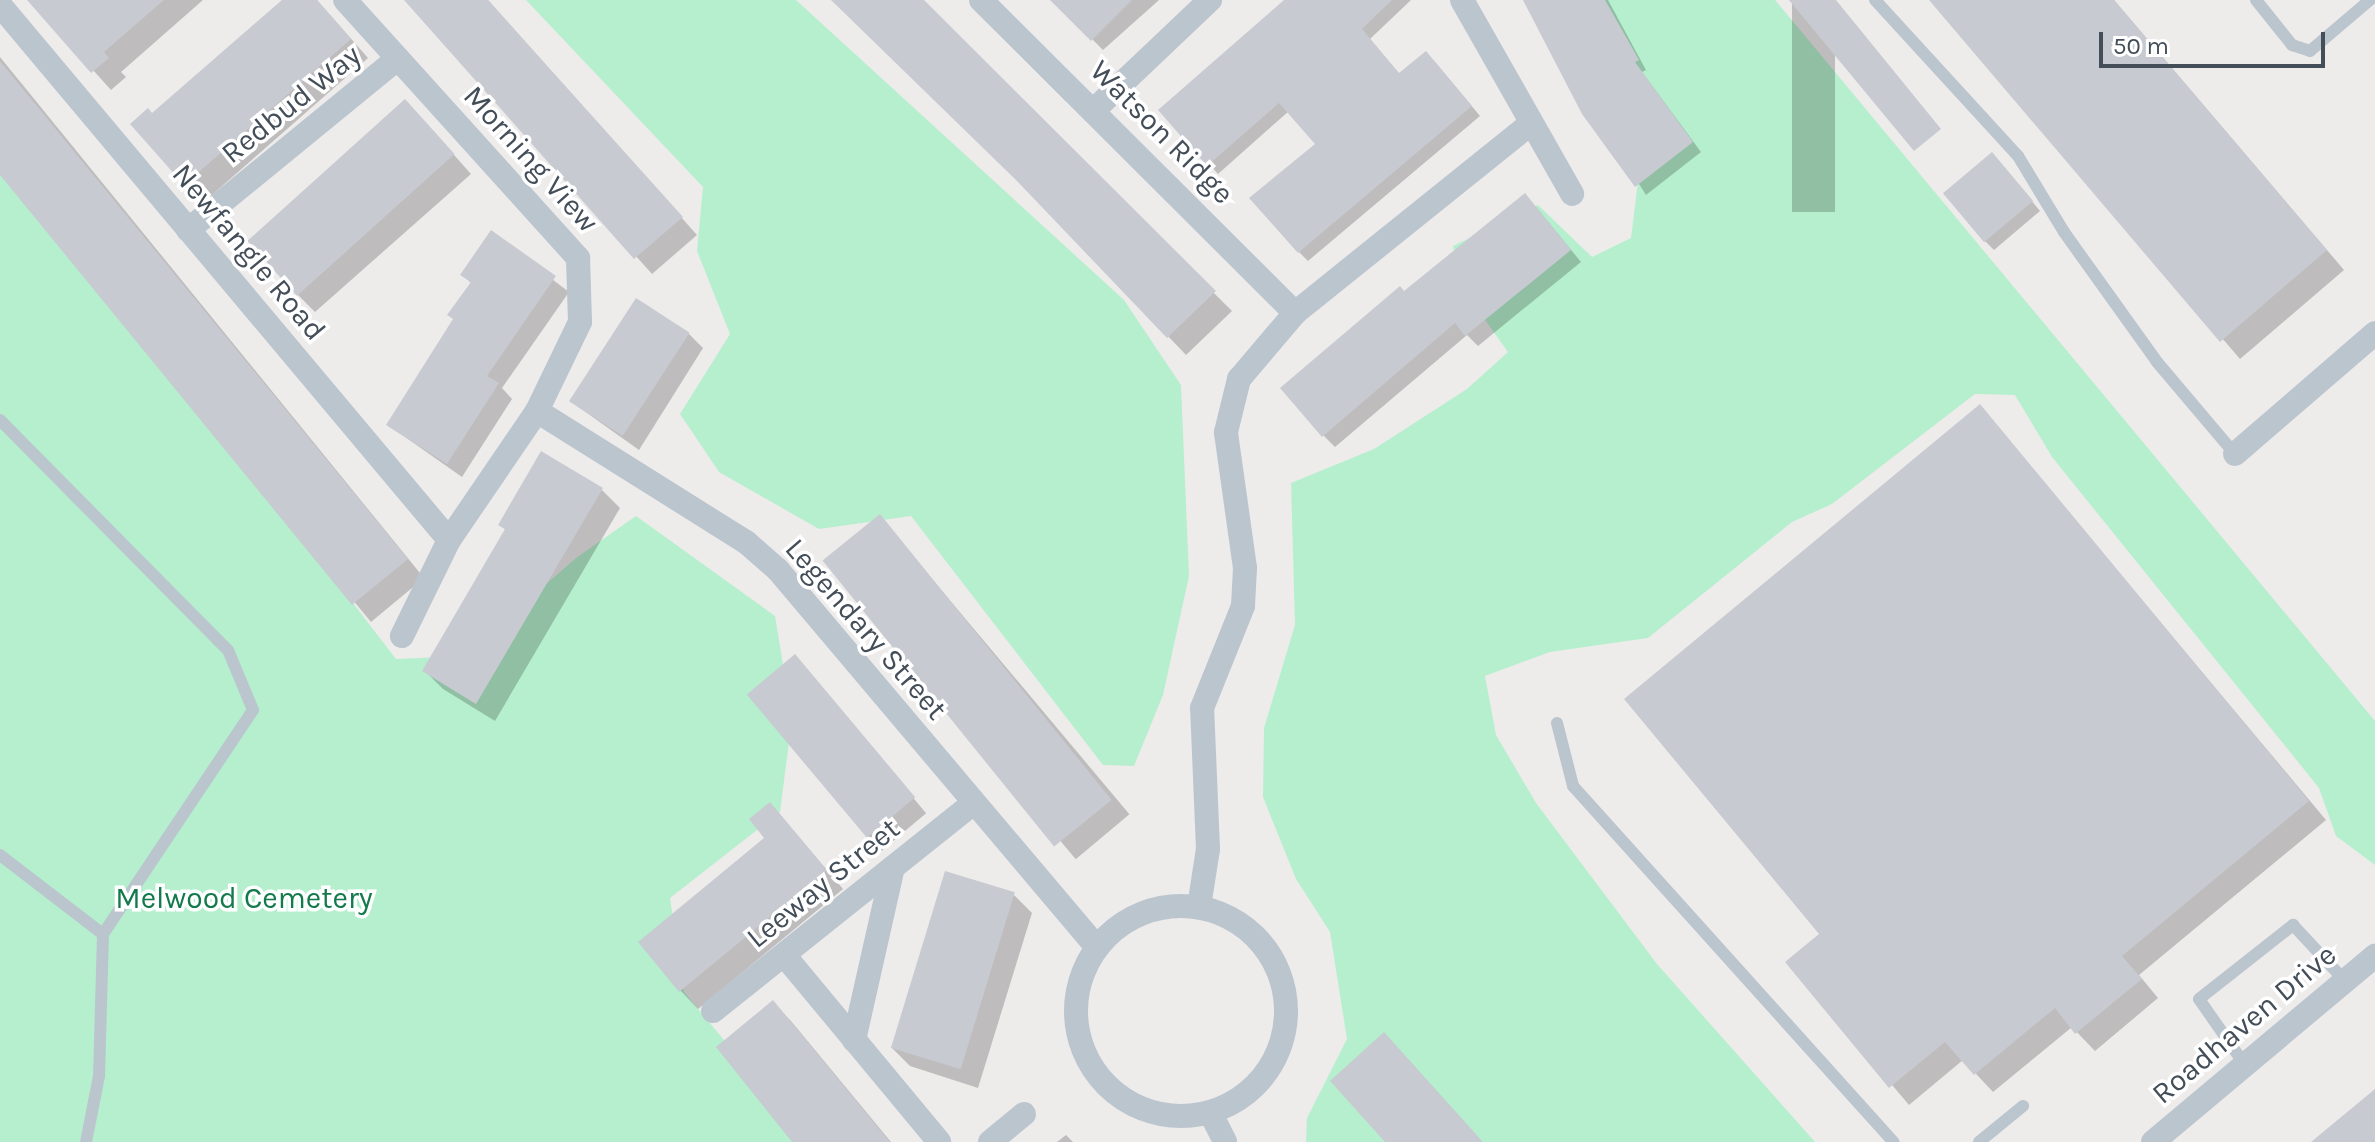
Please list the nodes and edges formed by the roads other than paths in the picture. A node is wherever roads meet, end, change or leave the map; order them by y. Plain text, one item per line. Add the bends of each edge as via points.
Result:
1 (345, 0) edge
2 (981, 0) edge
3 (1210, 0) edge
4 (1462, 0) edge
5 (1875, 0) edge
6 (2256, 0) edge
7 (2370, 0) edge
8 (0, 5) edge
9 (398, 58) junction
10 (1094, 110) junction
11 (1529, 125) junction
12 (1572, 194) dead end
13 (188, 230) junction
14 (1295, 313) junction
15 (2375, 333) edge
16 (537, 411) junction
17 (0, 420) edge
18 (2235, 454) joint
19 (449, 540) junction
20 (402, 636) dead end
21 (1557, 723) dead end
22 (972, 804) junction
23 (0, 855) edge
24 (893, 867) junction
25 (1199, 907) junction
26 (103, 934) junction
27 (1097, 947) junction
28 (784, 955) junction
29 (2375, 956) edge
30 (2345, 981) junction
31 (713, 1011) dead end
32 (854, 1040) junction
33 (2245, 1065) junction
34 (2023, 1106) dead end
35 (1024, 1114) dead end
36 (1211, 1114) junction
37 (86, 1142) edge
38 (939, 1142) edge
39 (990, 1142) edge
40 (1225, 1142) edge
41 (1893, 1142) edge
42 (1979, 1142) edge
43 (2153, 1142) edge

1 - 9 street, Morning View
2 - 10 street, Watson Ridge
3 - 10 street
4 - 11 street
5 - 18 lane via 2018,156 2064,232 2157,362
6 - 7 lane via 2292,45 2310,51
8 - 13 street, Newfangle Road
9 - 13 street, Redbud Way
9 - 16 street, Morning View via 578,258 580,322
10 - 14 street, Watson Ridge
11 - 12 street
11 - 14 street
13 - 19 street, Newfangle Road
14 - 25 street via 1239,379 1230,404 1226,432 1245,568 1243,606 1202,708 1208,849
15 - 18 street
16 - 19 street, Morning View
16 - 22 street, Legendary Street via 746,542 778,570
17 - 26 lane via 228,650 253,710
19 - 20 street, Morning View
21 - 41 lane via 1573,786
22 - 24 street, Leeway Street
22 - 27 street, Legendary Street
23 - 26 lane
24 - 28 street, Leeway Street
24 - 32 street
25 - 27 street via 1170,906 1142,913
25 - 36 street via 1232,919 1260,941 1279,971 1287,1005 1283,1041 1268,1073 1243,1098
26 - 37 lane via 99,1076
27 - 36 street via 1082,976 1076,1009 1080,1041 1094,1071 1117,1095 1146,1111 1178,1118
28 - 31 street, Leeway Street
28 - 32 street
29 - 30 street, Roadhaven Drive
30 - 33 street, Roadhaven Drive
30 - 33 lane via 2293,925 2199,999
32 - 38 street
33 - 43 street, Roadhaven Drive
34 - 42 lane
35 - 39 street
36 - 40 street

